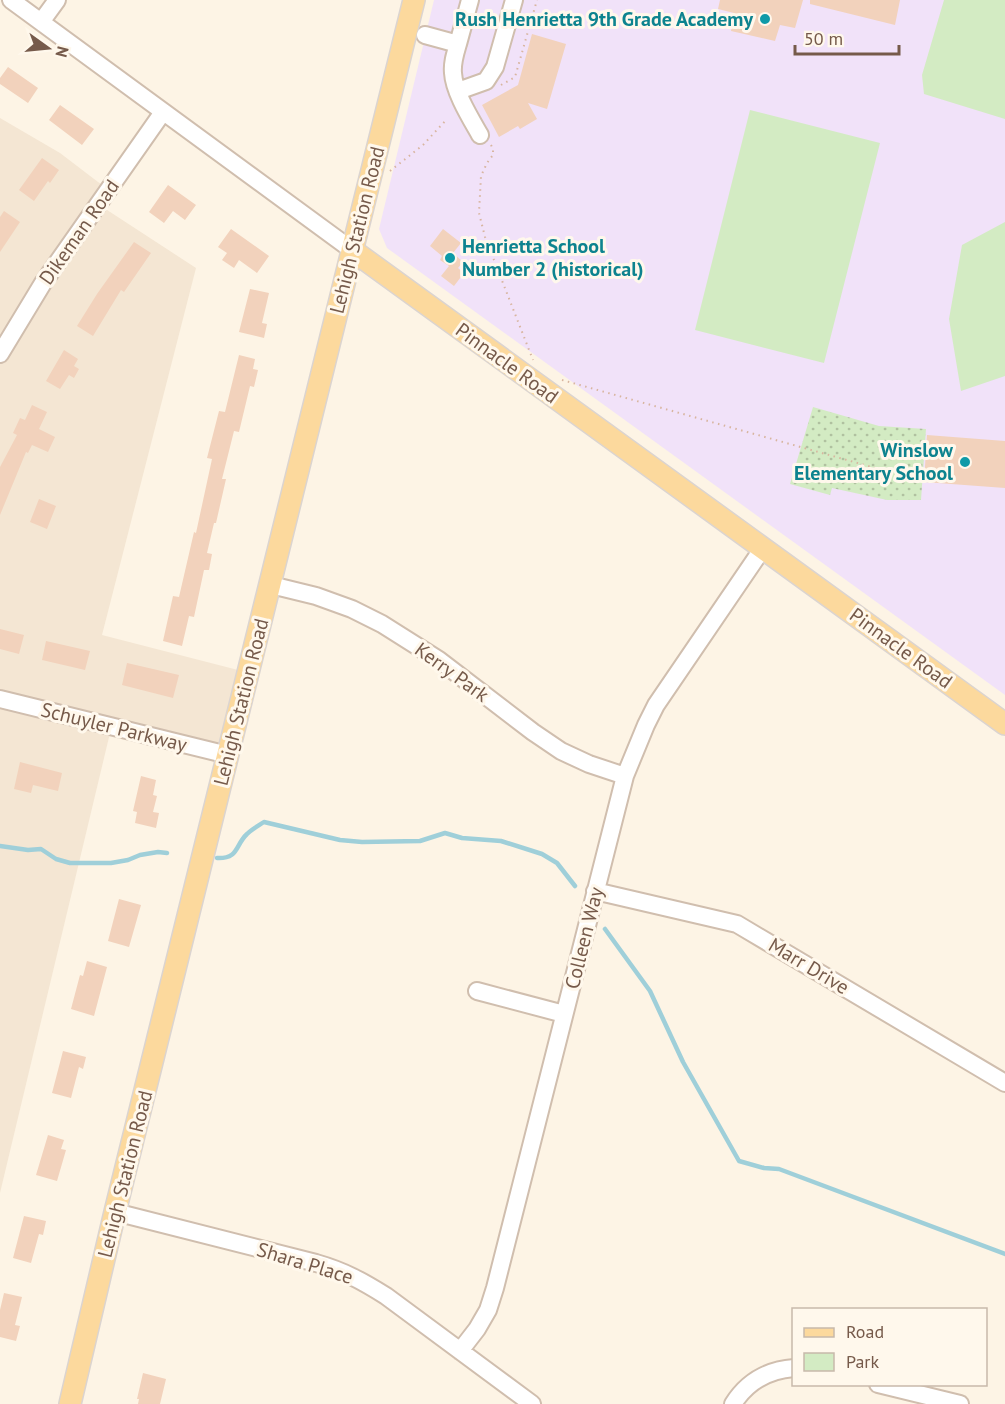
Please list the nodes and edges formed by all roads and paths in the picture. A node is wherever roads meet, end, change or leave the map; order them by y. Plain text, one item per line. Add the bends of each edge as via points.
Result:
1 (11, 0) edge
2 (57, 0) edge
3 (414, 0) edge
4 (470, 0) edge
5 (514, 0) edge
6 (537, 0) edge
7 (41, 22) junction
8 (529, 32) dead end
9 (425, 35) dead end
10 (458, 44) junction
11 (458, 91) junction
12 (163, 112) junction
13 (447, 119) dead end
14 (487, 138) joint
15 (390, 171) dead end
16 (352, 250) junction
17 (0, 354) edge
18 (533, 360) dead end
19 (562, 380) dead end
20 (886, 471) dead end
21 (763, 548) junction
22 (271, 585) junction
23 (0, 699) edge
24 (1005, 724) edge
25 (228, 755) junction
26 (625, 776) junction
27 (595, 891) junction
28 (477, 991) dead end
29 (564, 1014) junction
30 (1005, 1083) edge
31 (115, 1212) junction
32 (460, 1351) junction
33 (792, 1368) edge
34 (886, 1386) edge
35 (70, 1404) edge
36 (532, 1404) edge
37 (733, 1404) edge
38 (960, 1404) edge

1 - 7 street, Pinnacle Road
2 - 7 street
3 - 16 main road, Lehigh Station Road
4 - 10 street
5 - 11 street via 495,67 486,81
6 - 8 path
7 - 12 street, Pinnacle Road
9 - 10 street
10 - 11 street via 453,61
11 - 14 street via 465,109
12 - 16 street, Pinnacle Road
12 - 17 street, Dikeman Road via 43,283
13 - 15 path via 423,145
14 - 18 path via 494,155 482,176 479,213
16 - 21 main road, Pinnacle Road
16 - 22 main road, Lehigh Station Road
19 - 20 path
21 - 24 main road, Pinnacle Road
21 - 26 street, Colleen Way via 656,705
22 - 25 main road, Lehigh Station Road
22 - 26 street, Kerry Park via 316,596 382,624 438,660 561,751
23 - 25 street, Schuyler Parkway
25 - 31 main road, Lehigh Station Road
26 - 27 street, Colleen Way
27 - 29 street, Colleen Way
27 - 30 street, Marr Drive via 737,924
28 - 29 street
29 - 32 street, Colleen Way via 495,1288 488,1310
31 - 32 street, Shara Place via 338,1269 386,1296
31 - 35 main road, Lehigh Station Road
32 - 36 street, Shara Place
33 - 37 street via 756,1379
34 - 38 street

